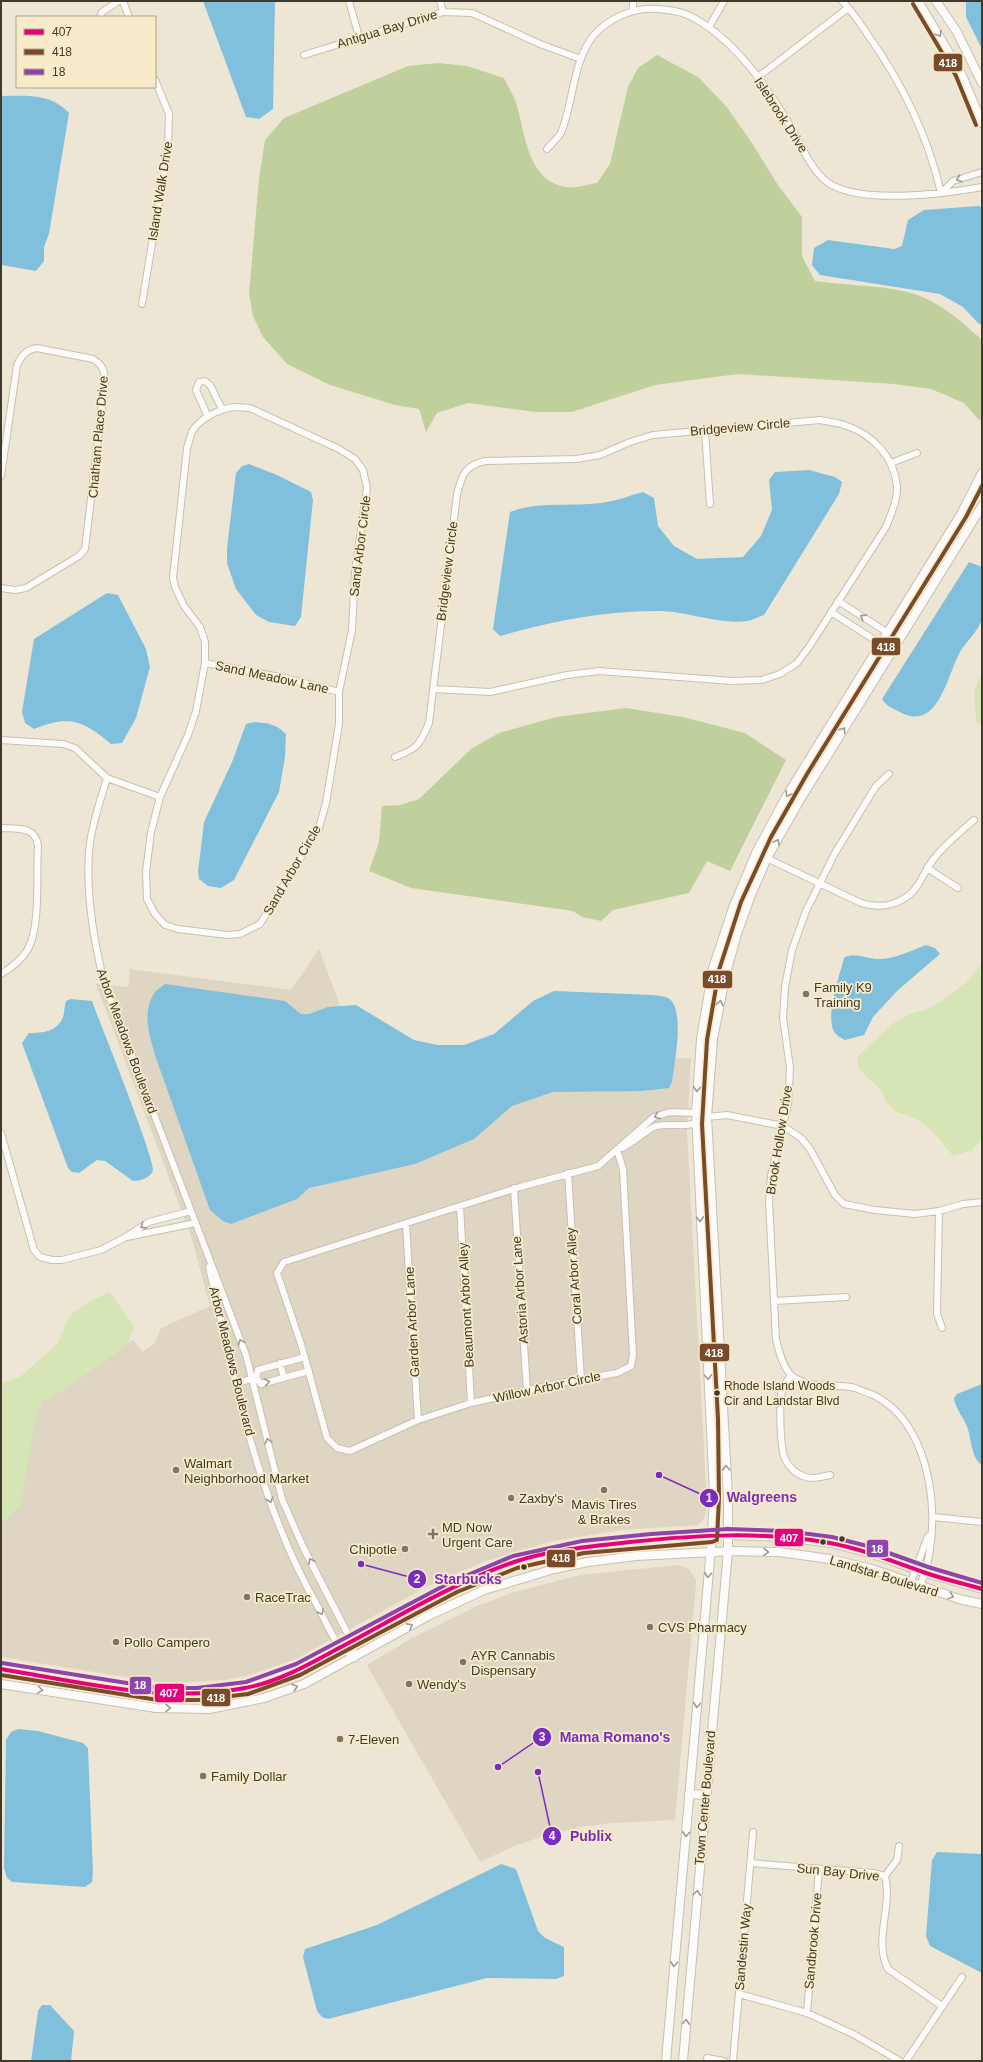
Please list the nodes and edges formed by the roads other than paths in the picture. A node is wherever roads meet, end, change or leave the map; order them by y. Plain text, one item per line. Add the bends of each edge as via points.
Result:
1 (119, 1) edge
2 (122, 1) edge
3 (349, 1) edge
4 (440, 1) edge
5 (633, 1) edge
6 (724, 1) edge
7 (842, 1) edge
8 (918, 1) edge
9 (936, 1) edge
10 (848, 8) junction
11 (633, 10) junction
12 (443, 12) junction
13 (100, 16) edge
14 (129, 16) edge
15 (709, 27) junction
16 (359, 37) junction
17 (304, 55) dead end
18 (581, 59) junction
19 (758, 77) junction
20 (156, 82) edge
21 (982, 83) edge
22 (982, 123) edge
23 (547, 149) dead end
24 (982, 172) edge
25 (982, 187) edge
26 (941, 193) junction
27 (142, 304) dead end
28 (222, 409) junction
29 (208, 417) junction
30 (705, 431) junction
31 (917, 453) dead end
32 (891, 462) junction
33 (982, 474) edge
34 (1, 476) edge
35 (710, 504) dead end
36 (982, 506) edge
37 (1, 588) edge
38 (838, 601) junction
39 (831, 612) junction
40 (888, 634) junction
41 (881, 644) junction
42 (895, 646) junction
43 (205, 663) junction
44 (434, 689) junction
45 (339, 692) junction
46 (1, 740) edge
47 (395, 757) dead end
48 (889, 774) dead end
49 (107, 778) junction
50 (160, 797) junction
51 (974, 820) dead end
52 (1, 828) edge
53 (756, 853) junction
54 (768, 858) junction
55 (927, 868) junction
56 (819, 884) junction
57 (958, 888) dead end
58 (713, 968) junction
59 (726, 973) junction
60 (1, 974) edge
61 (696, 1113) junction
62 (707, 1117) junction
63 (696, 1125) junction
64 (783, 1126) junction
65 (1, 1133) edge
66 (617, 1150) junction
67 (568, 1173) junction
68 (514, 1188) junction
69 (982, 1202) edge
70 (460, 1206) junction
71 (190, 1211) junction
72 (939, 1211) junction
73 (160, 1219) junction
74 (195, 1223) junction
75 (406, 1224) junction
76 (163, 1231) junction
77 (124, 1238) junction
78 (205, 1250) junction
79 (846, 1297) dead end
80 (774, 1301) junction
81 (942, 1328) dead end
82 (305, 1357) junction
83 (280, 1363) junction
84 (309, 1371) junction
85 (791, 1375) junction
86 (284, 1378) junction
87 (254, 1379) junction
88 (581, 1379) junction
89 (236, 1384) junction
90 (527, 1390) junction
91 (471, 1403) junction
92 (418, 1420) junction
93 (830, 1475) dead end
94 (933, 1517) junction
95 (982, 1522) edge
96 (728, 1535) junction
97 (712, 1536) junction
98 (728, 1551) junction
99 (710, 1552) junction
100 (915, 1569) junction
101 (926, 1573) junction
102 (910, 1582) junction
103 (920, 1586) junction
104 (982, 1589) edge
105 (982, 1604) edge
106 (352, 1642) junction
107 (341, 1648) junction
108 (355, 1658) junction
109 (1, 1669) edge
110 (1, 1684) edge
111 (689, 1794) junction
112 (706, 1795) junction
113 (753, 1832) dead end
114 (899, 1846) dead end
115 (751, 1863) junction
116 (819, 1869) junction
117 (885, 1876) junction
118 (962, 1977) dead end
119 (739, 1994) junction
120 (942, 2006) junction
121 (807, 2013) junction
122 (707, 2058) dead end
123 (666, 2061) edge
124 (683, 2061) edge
125 (724, 2061) edge
126 (733, 2061) edge
127 (900, 2061) edge
128 (906, 2061) edge

1 - 13 street via 102,12
2 - 14 street
3 - 16 street
4 - 12 street
5 - 11 street
6 - 15 street
7 - 10 street
8 -> 22 main road via 961,73
9 - 21 main road via 957,32
10 - 19 street
10 - 26 street via 883,55 906,95 934,163
11 - 15 street, Islebrook Drive via 670,10 691,16
11 - 18 street, Islebrook Drive via 615,19 594,35
12 - 16 street, Antigua Bay Drive
12 - 18 street, Antigua Bay Drive via 472,13 540,44
15 - 19 street, Islebrook Drive
16 - 17 street, Antigua Bay Drive
18 - 23 street, Islebrook Drive via 560,134
19 - 26 street, Islebrook Drive via 782,111 816,171 827,182 844,191 867,195
20 - 27 street, Island Walk Drive via 169,114 170,125
24 -> 26 street via 953,181
25 - 26 street, Islebrook Drive
28 - 29 street, Sand Arbor Circle
28 - 29 street via 210,385 205,381 199,382 196,390
28 - 45 street, Sand Arbor Circle via 250,408 339,449 355,459 363,470 367,488 355,571 352,630
29 - 43 street, Sand Arbor Circle via 193,430 187,448 173,578 184,606 200,627 205,642
30 - 32 street, Bridgeview Circle via 820,420 847,426 874,441
30 - 35 street
30 - 44 street, Bridgeview Circle via 653,435 600,455 576,459 485,461 472,464 461,476 456,494
31 - 32 street
32 - 38 street, Bridgeview Circle via 897,487 894,507 886,527
33 - 40 main road, Town Center Boulevard via 962,514
34 - 37 street, Chatham Place Drive via 17,365 21,356 28,350 37,348 93,359 101,364 105,381 86,549 79,556 26,588
36 - 42 main road, Town Center Boulevard
38 - 39 street, Bridgeview Circle
40 -> 38 street
39 - 41 street
39 - 44 street, Bridgeview Circle via 797,663 780,674 762,680 732,681 599,671 567,675 490,692
40 - 41 main road, Town Center Boulevard
40 - 42 street
41 - 42 street
41 -> 53 main road, Town Center Boulevard via 786,797
54 -> 42 main road, Town Center Boulevard via 798,803
43 - 45 street, Sand Meadow Lane via 285,678
43 - 50 street, Sand Arbor Circle via 196,711 188,735
44 - 47 street via 429,723 422,741 412,750
45 - 50 street, Sand Arbor Circle via 339,724 326,803 319,828 266,915 255,928 240,934 178,929 165,925 155,914 147,899 146,872 151,832
46 - 49 street via 64,744 74,748
48 - 56 street, Brook Hollow Drive via 876,786
49 - 50 street
49 - 71 street, Arbor Meadows Boulevard via 95,818 89,852 88,887 92,932 104,983
51 - 55 street
52 - 60 street via 33,832 38,845 35,928 28,949 14,965
53 - 54 street
53 - 58 main road, Town Center Boulevard via 733,908
54 - 56 street
54 - 59 main road, Town Center Boulevard via 737,934
55 - 56 street via 908,896 885,906 861,903
55 - 57 street
56 - 64 street, Brook Hollow Drive via 792,950 785,987 783,1018 790,1068
58 - 59 street
58 -> 61 main road, Town Center Boulevard via 701,1039
62 -> 59 main road, Town Center Boulevard via 713,1039
61 - 62 street
61 - 63 main road, Town Center Boulevard
61 -> 66 street via 670,1112 654,1117 634,1132
62 - 63 street
62 - 64 street via 726,1115
96 -> 62 main road, Town Center Boulevard
63 - 66 street via 655,1126 633,1143
63 -> 97 main road, Town Center Boulevard via 712,1435
64 - 72 street via 801,1138 810,1149 835,1195 844,1204 915,1214
64 - 80 street, Brook Hollow Drive via 771,1176 769,1201
65 - 77 street via 34,1250 40,1256 62,1260 101,1250
66 - 67 street via 598,1166
66 - 88 street, Willow Arbor Circle via 622,1169 633,1355 631,1366 617,1373
67 - 68 street
67 - 88 street, Coral Arbor Alley
68 - 70 street
68 - 90 street, Astoria Arbor Lane
69 - 72 street
70 - 75 street
70 - 91 street, Beaumont Arbor Alley
71 - 73 street
71 - 74 street, Arbor Meadows Boulevard
72 - 81 street via 937,1314
73 - 76 street
73 -> 77 street via 149,1222
74 - 76 street
74 - 78 street, Arbor Meadows Boulevard
75 - 82 street via 284,1262 277,1273
75 - 92 street, Garden Arbor Lane
76 - 77 street
87 -> 78 street, Arbor Meadows Boulevard
78 - 89 street, Arbor Meadows Boulevard
79 - 80 street
80 - 85 street, Brook Hollow Drive via 776,1340 780,1355
82 - 83 street
82 - 84 street, Willow Arbor Circle
83 - 86 street
83 - 87 street via 258,1370
84 - 86 street
84 - 92 street, Willow Arbor Circle via 327,1438 337,1448 350,1451
85 - 93 street via 782,1390 780,1403 785,1460 802,1476 812,1478
85 - 94 street via 809,1384 851,1387 872,1395 892,1408 908,1426 919,1448 929,1482
87 -> 86 street via 261,1384
87 - 89 street
106 -> 87 street, Arbor Meadows Boulevard via 303,1547 282,1499
88 - 90 street, Willow Arbor Circle
89 -> 107 street, Arbor Meadows Boulevard via 260,1473 276,1518 295,1563
90 - 91 street, Willow Arbor Circle
91 - 92 street, Willow Arbor Circle
94 - 95 street
94 - 100 street
94 - 101 street
96 - 97 main road, Landstar Boulevard
96 - 98 main road, Town Center Boulevard
96 - 100 main road, Landstar Boulevard via 786,1537 831,1543
97 - 99 main road, Town Center Boulevard
97 - 106 main road, Landstar Boulevard via 583,1547 515,1562 454,1586
98 - 99 main road, Landstar Boulevard
98 -> 102 main road, Landstar Boulevard via 779,1552 830,1558
98 - 112 main road, Town Center Boulevard
108 -> 99 main road, Landstar Boulevard via 428,1616 484,1590 519,1578 588,1562 636,1556
99 -> 111 main road, Town Center Boulevard
100 - 101 main road, Landstar Boulevard
100 - 102 street
101 - 103 street
101 - 104 main road, Landstar Boulevard
102 - 103 main road, Landstar Boulevard
103 -> 105 main road, Landstar Boulevard
106 - 107 main road, Landstar Boulevard
106 - 108 street, Arbor Meadows Boulevard
107 - 108 street, Arbor Meadows Boulevard
107 - 109 main road, Landstar Boulevard via 298,1670 248,1688 197,1694 158,1694
110 -> 108 main road, Landstar Boulevard via 156,1708 209,1709 264,1698 304,1684
111 - 112 main road
111 -> 123 main road, Town Center Boulevard
124 -> 112 main road, Town Center Boulevard
113 - 115 street, Sandestin Way
114 - 117 street via 897,1860
115 - 116 street, Sun Bay Drive
115 - 119 street, Sandestin Way
116 - 117 street, Sun Bay Drive
116 - 121 street, Sandbrook Drive
117 - 120 street, Sun Bay Drive via 888,1888 882,1949 884,1960 888,1969
118 - 120 street
119 - 121 street
119 - 126 street, Sandestin Way
120 - 128 street
121 - 127 street via 853,2034
122 - 125 street

